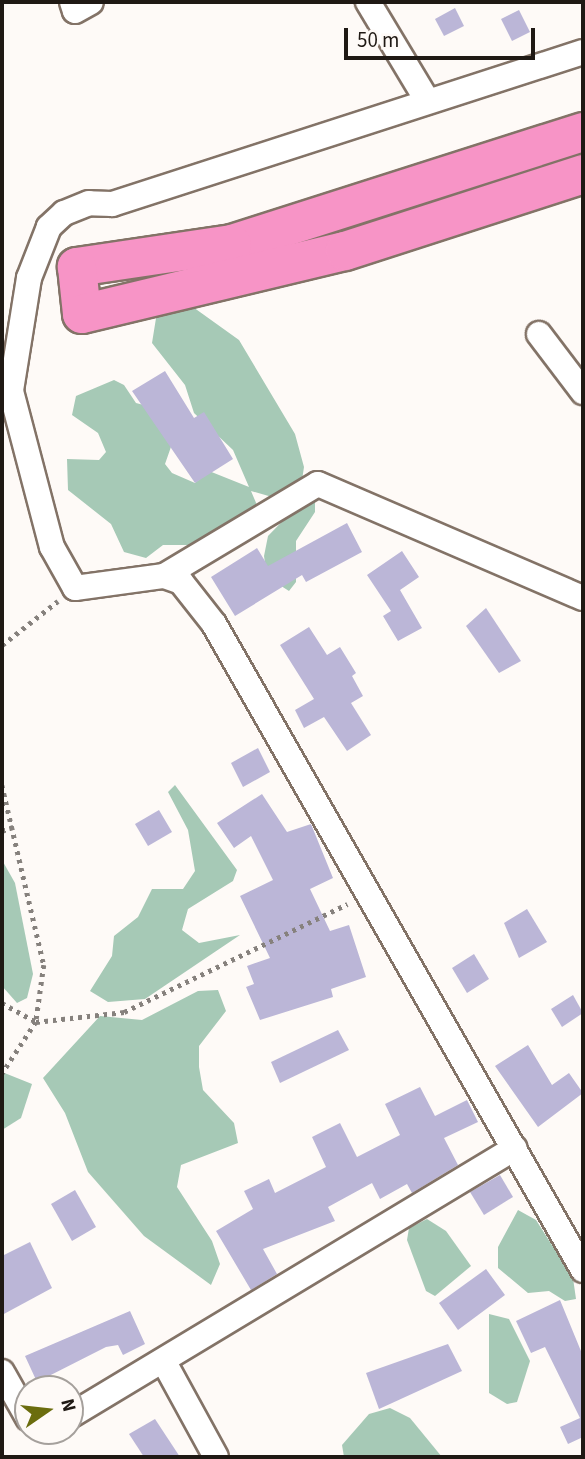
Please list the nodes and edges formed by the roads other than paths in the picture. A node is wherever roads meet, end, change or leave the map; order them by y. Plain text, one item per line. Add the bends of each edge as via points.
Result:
1 (72, 2) edge
2 (91, 2) edge
3 (368, 2) edge
4 (583, 52) edge
5 (427, 100) junction
6 (583, 132) edge
7 (583, 174) edge
8 (539, 334) dead end
9 (583, 392) edge
10 (164, 576) junction
11 (583, 598) edge
12 (515, 1148) junction
13 (583, 1270) edge
14 (164, 1362) junction
15 (2, 1372) edge
16 (14, 1393) edge
17 (84, 1408) edge
18 (216, 1457) edge

1 - 2 street via 75,11
3 - 5 street
4 - 5 street
5 - 10 street via 112,204 89,203 50,227 29,278 11,391 52,547 75,588
6 - 7 highway via 232,243 76,267 82,314 345,251
8 - 9 street
10 - 11 street via 318,484
10 - 12 street via 181,582 214,624
12 - 13 street
12 - 14 street
14 - 17 street
14 - 18 street
15 - 16 street

